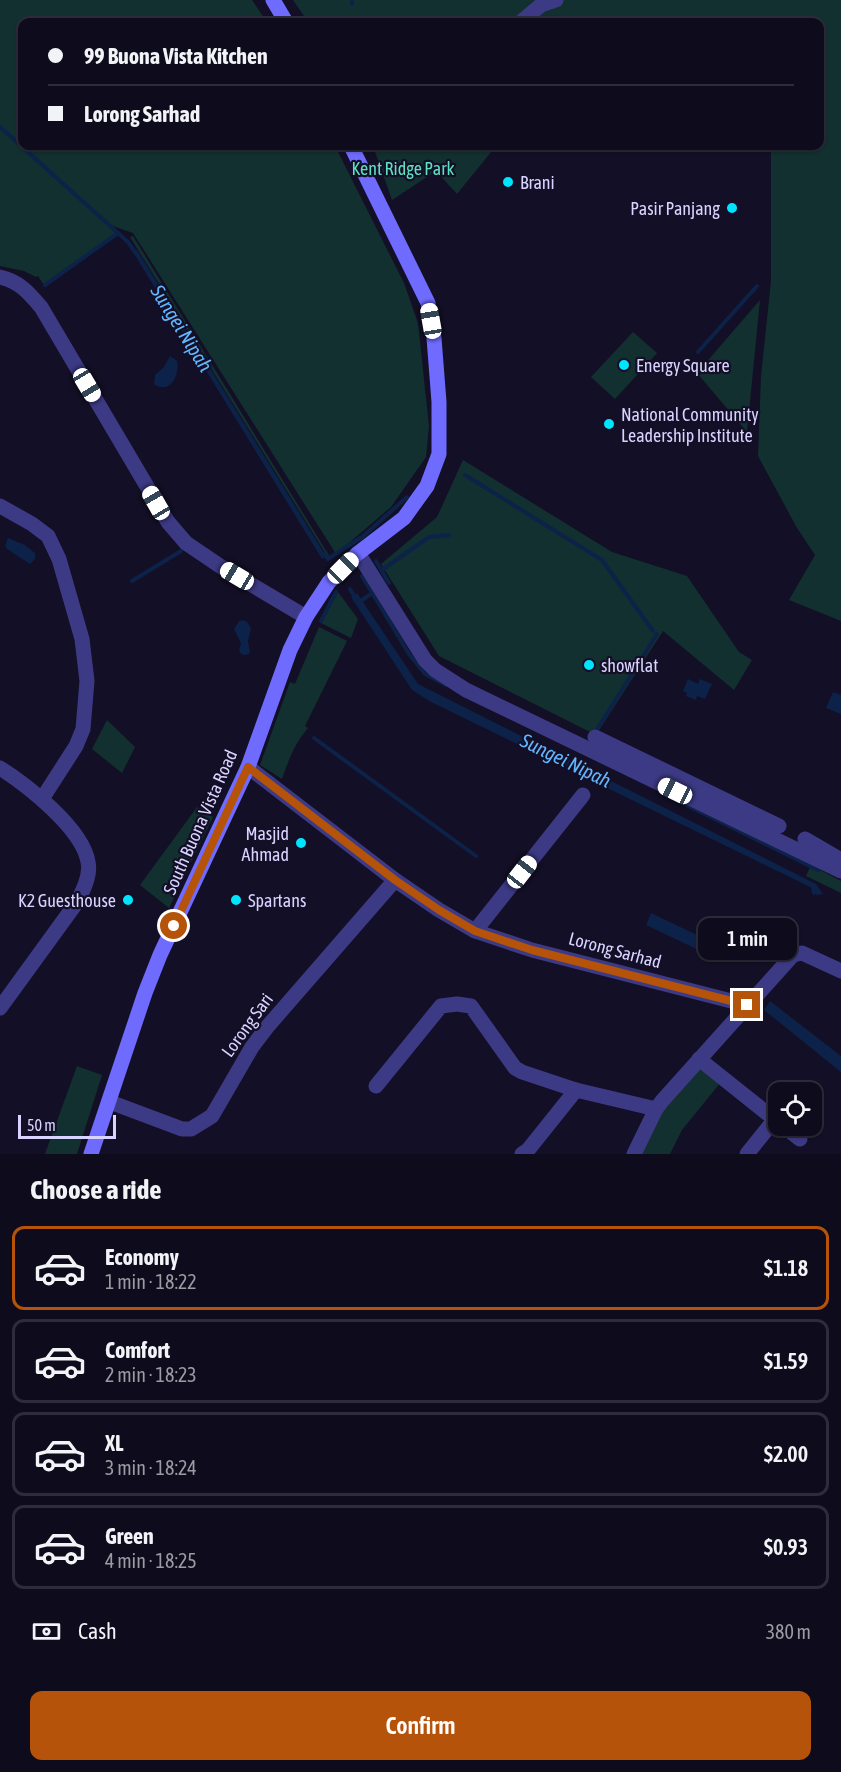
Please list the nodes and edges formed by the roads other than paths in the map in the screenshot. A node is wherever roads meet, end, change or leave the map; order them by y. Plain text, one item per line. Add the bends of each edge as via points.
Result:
1 (273, 0) edge
2 (556, 0) edge
3 (284, 18) edge
4 (526, 18) edge
5 (353, 150) edge
6 (0, 277) edge
7 (0, 506) edge
8 (357, 554) junction
9 (306, 617) junction
10 (595, 738) dead end
11 (0, 768) edge
12 (251, 769) junction
13 (583, 795) dead end
14 (42, 799) junction
15 (778, 826) dead end
16 (805, 839) dead end
17 (841, 860) edge
18 (841, 871) edge
19 (395, 880) junction
20 (475, 931) junction
21 (841, 971) edge
22 (747, 1005) junction
23 (0, 1008) edge
24 (699, 1059) junction
25 (376, 1086) dead end
26 (576, 1090) junction
27 (110, 1102) junction
28 (656, 1109) junction
29 (768, 1114) edge
30 (768, 1132) edge
31 (796, 1136) edge
32 (800, 1139) dead end
33 (91, 1154) edge
34 (522, 1154) edge
35 (634, 1154) edge
36 (747, 1154) edge

1 - 3 street
2 - 4 street via 541,5
5 - 8 street, South Buona Vista Road via 428,303 439,402 439,454 427,486 404,518
6 - 9 street via 13,280 41,307 168,522 186,543
7 - 14 street via 48,536 59,559 82,639 87,681 83,729
8 - 9 street, South Buona Vista Road via 329,582
8 - 18 street via 435,670 466,690
9 - 12 street, South Buona Vista Road via 290,651
10 - 15 street
11 - 14 street
12 - 19 street, Lorong Sarhad
12 - 27 street, South Buona Vista Road via 152,974
13 - 20 street
14 - 23 street via 86,850 86,882 77,902
16 - 17 street
19 - 20 street, Lorong Sarhad
19 - 27 street, Lorong Sari via 268,1026 212,1116 183,1129
20 - 22 street, Lorong Sarhad via 532,950
21 - 22 street via 802,953 793,955
22 - 24 street
24 - 28 street
24 - 29 street
25 - 26 street via 441,1006 457,1004 471,1006 514,1068
26 - 28 street
26 - 34 street
27 - 33 street, South Buona Vista Road
28 - 35 street
30 - 36 street
31 - 32 street

